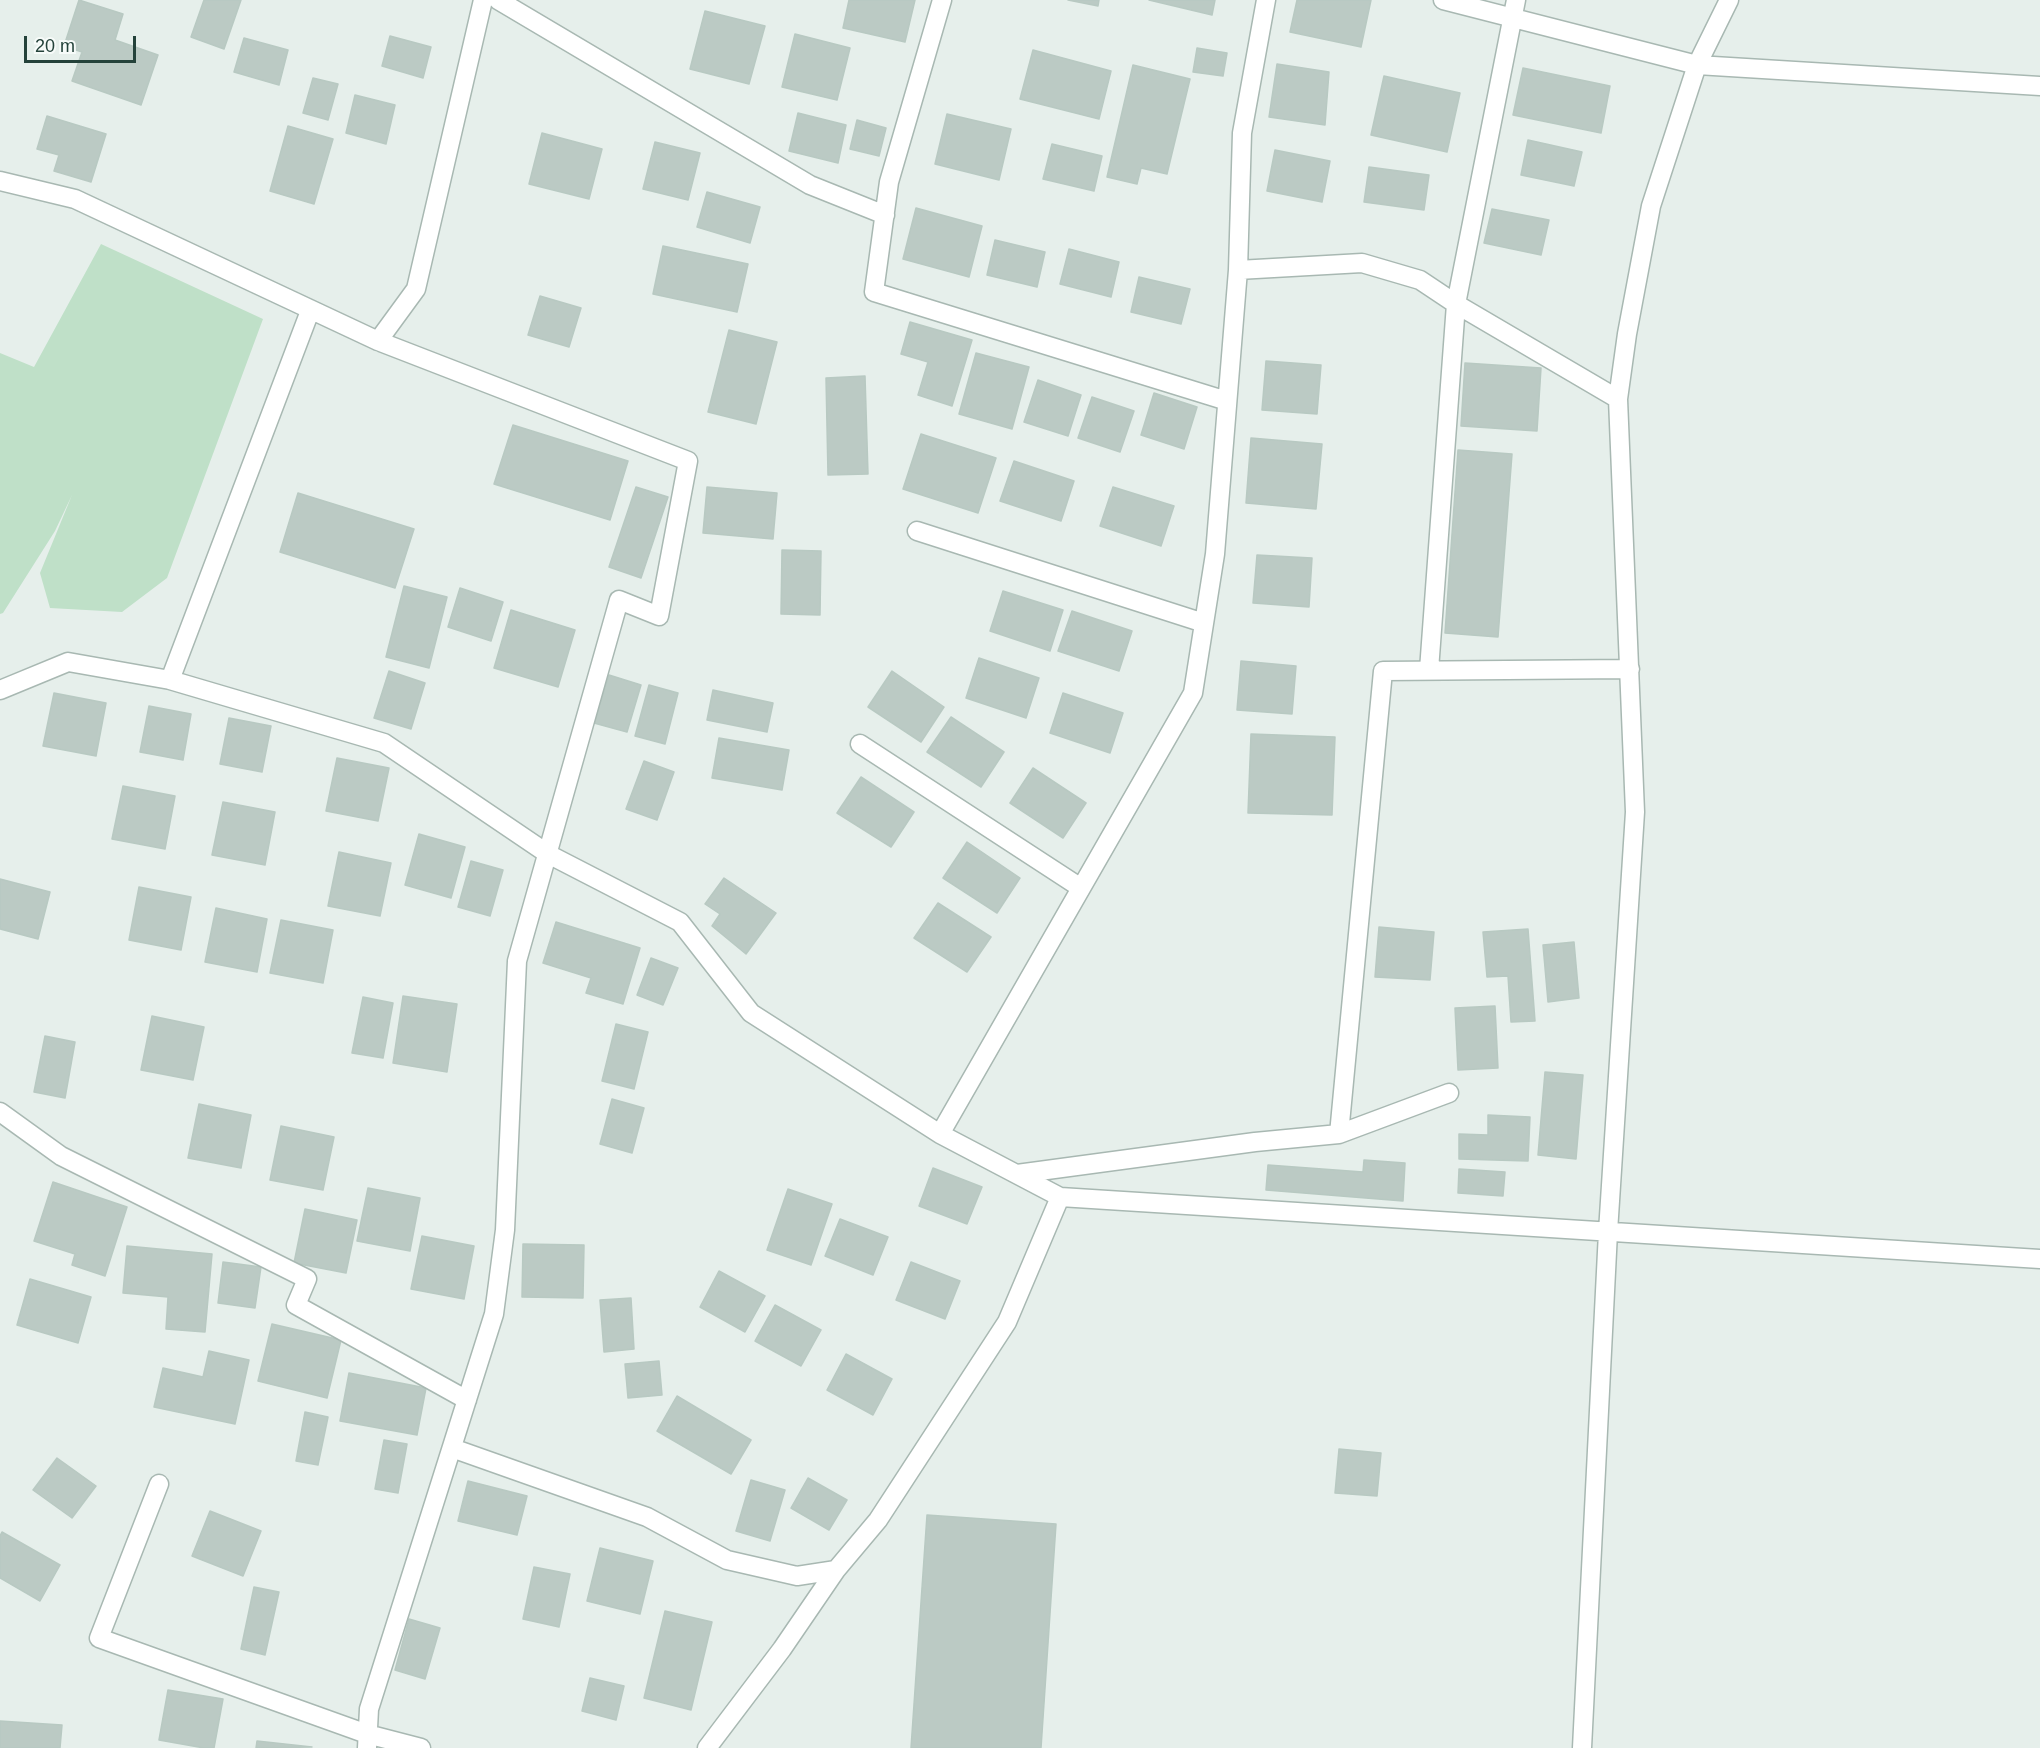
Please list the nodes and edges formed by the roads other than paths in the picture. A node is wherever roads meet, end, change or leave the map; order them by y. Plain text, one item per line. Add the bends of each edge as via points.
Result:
1 (483, 0) edge
2 (498, 0) edge
3 (942, 0) edge
4 (1266, 0) edge
5 (1443, 0) edge
6 (1729, 0) edge
7 (1514, 9) edge
8 (1697, 64) junction
9 (2040, 87) edge
10 (0, 181) edge
11 (885, 215) junction
12 (1238, 270) junction
13 (1456, 304) junction
14 (310, 311) junction
15 (378, 341) junction
16 (1618, 399) junction
17 (1227, 401) junction
18 (917, 531) dead end
19 (1204, 623) junction
20 (1630, 669) junction
21 (1430, 670) junction
22 (170, 680) junction
23 (0, 690) edge
24 (860, 744) dead end
25 (548, 854) junction
26 (1082, 888) junction
27 (1449, 1093) dead end
28 (0, 1112) edge
29 (940, 1134) junction
30 (1339, 1134) junction
31 (1017, 1174) junction
32 (1060, 1197) junction
33 (1608, 1232) junction
34 (2040, 1259) edge
35 (466, 1400) junction
36 (452, 1448) junction
37 (159, 1484) dead end
38 (836, 1570) junction
39 (367, 1741) edge
40 (421, 1748) edge
41 (707, 1748) edge
42 (1582, 1748) edge

1 - 15 street via 416,289
2 - 11 street via 810,185
3 - 11 street via 889,182
4 - 12 street via 1242,133
5 - 7 street
6 - 8 street
7 - 8 street
7 - 13 street
8 - 9 street
8 - 16 street via 1651,206
10 - 14 street via 75,199
11 - 17 street via 874,292
12 - 13 street via 1362,263 1420,280
12 - 17 street
13 - 16 street
13 - 21 street
14 - 15 street
14 - 22 street
15 - 25 street via 688,461 659,616 619,600
16 - 20 street
17 - 19 street via 1215,554
18 - 19 street
19 - 26 street via 1193,693
20 - 21 street
20 - 33 street via 1635,812
21 - 30 street via 1383,671
22 - 23 street via 68,662
22 - 25 street via 384,743
24 - 26 street
25 - 29 street via 680,922 750,1013
25 - 35 street via 517,961 505,1230 494,1314
26 - 29 street
27 - 30 street
28 - 35 street via 61,1156 307,1279 296,1305
29 - 31 street
30 - 31 street
31 - 32 street
32 - 33 street
32 - 38 street via 1006,1322 878,1520
33 - 34 street
33 - 42 street
35 - 36 street
36 - 38 street via 647,1517 728,1560 797,1576
36 - 39 street via 369,1709
37 - 39 street via 99,1638
38 - 41 street
39 - 40 street

